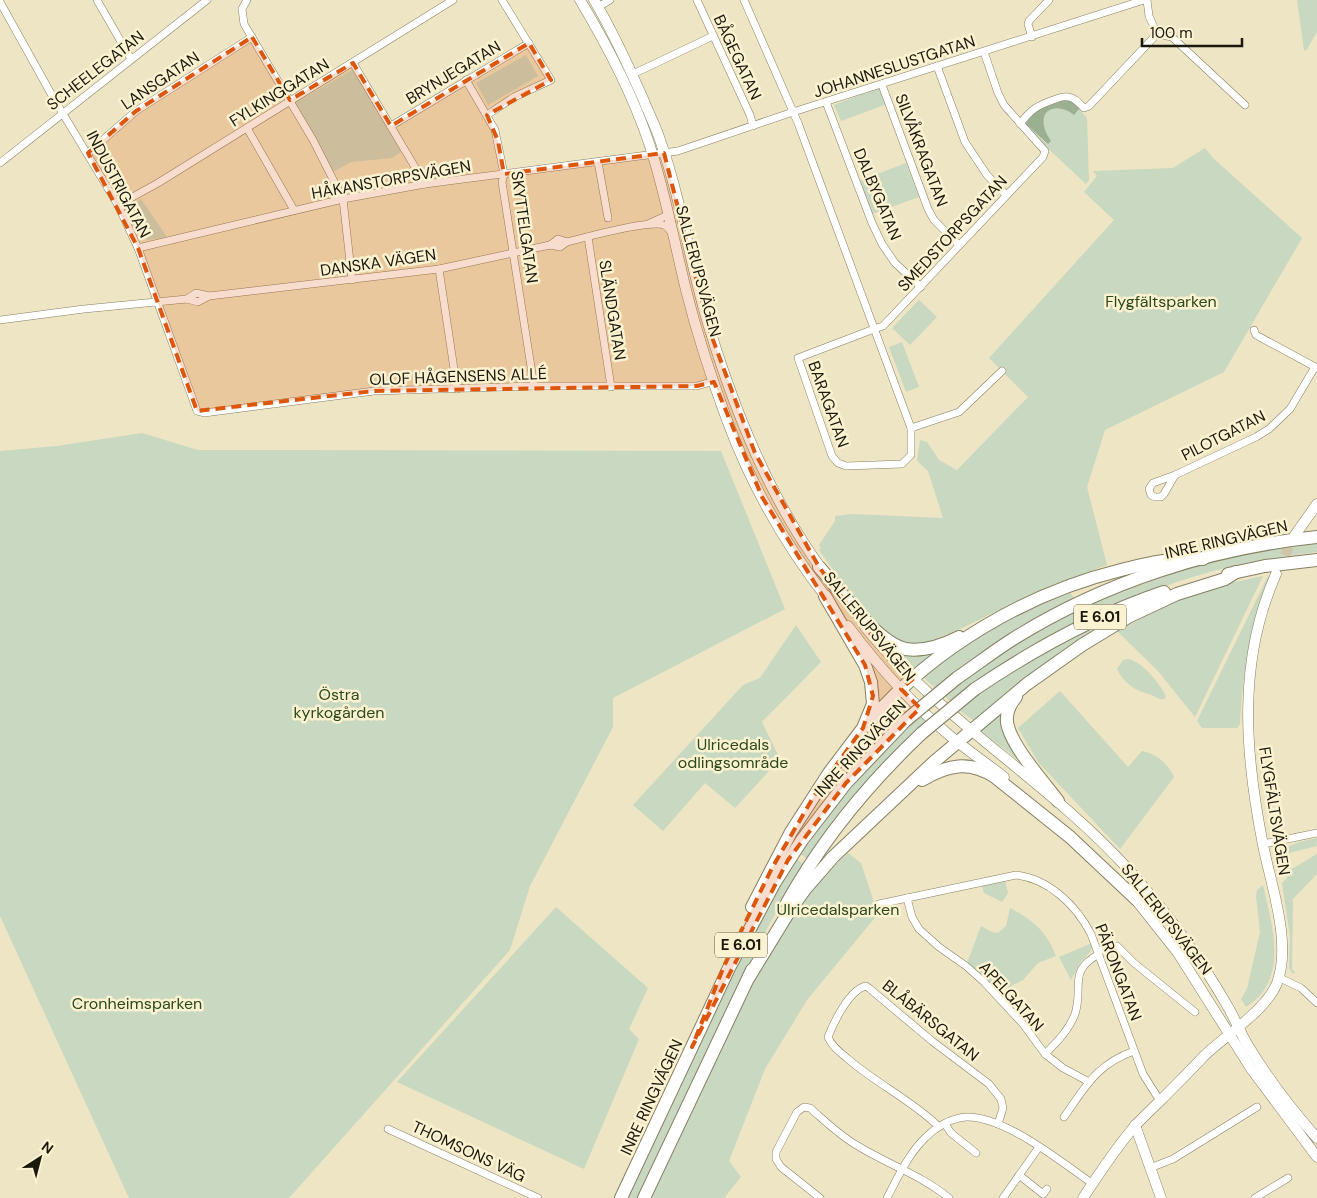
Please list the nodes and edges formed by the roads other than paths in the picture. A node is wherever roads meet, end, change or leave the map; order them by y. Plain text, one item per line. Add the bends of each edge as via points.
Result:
1 (97, 0) edge
2 (207, 0) edge
3 (247, 0) edge
4 (453, 0) edge
5 (502, 0) edge
6 (580, 0) edge
7 (610, 0) edge
8 (697, 0) edge
9 (744, 0) edge
10 (1049, 0) edge
11 (1146, 0) edge
12 (0, 2) edge
13 (596, 4) edge
14 (1157, 34) junction
15 (713, 36) junction
16 (252, 37) junction
17 (1032, 37) junction
18 (529, 42) junction
19 (984, 52) junction
20 (131, 59) junction
21 (353, 63) junction
22 (937, 66) junction
23 (632, 74) junction
24 (466, 80) junction
25 (882, 85) junction
26 (290, 100) junction
27 (826, 102) junction
28 (1245, 105) dead end
29 (793, 112) junction
30 (63, 113) junction
31 (487, 115) junction
32 (1020, 124) junction
33 (391, 126) junction
34 (753, 126) junction
35 (247, 128) junction
36 (88, 153) junction
37 (664, 153) junction
38 (653, 155) junction
39 (0, 162) edge
40 (598, 162) junction
41 (504, 174) junction
42 (425, 184) junction
43 (1006, 195) junction
44 (343, 198) junction
45 (118, 205) junction
46 (294, 210) junction
47 (668, 215) junction
48 (608, 218) dead end
49 (643, 226) junction
50 (673, 236) junction
51 (588, 237) junction
52 (959, 245) junction
53 (138, 248) junction
54 (513, 253) junction
55 (439, 268) junction
56 (695, 270) junction
57 (352, 280) junction
58 (920, 287) junction
59 (158, 303) junction
60 (0, 320) edge
61 (874, 329) junction
62 (1254, 330) dead end
63 (1316, 368) edge
64 (1002, 371) dead end
65 (714, 381) junction
66 (534, 386) junction
67 (611, 387) junction
68 (457, 389) junction
69 (204, 412) joint
70 (911, 428) junction
71 (1175, 475) dead end
72 (1317, 504) edge
73 (1295, 535) tunnel mouth
74 (1317, 538) edge
75 (1203, 559) junction
76 (1317, 560) edge
77 (820, 567) junction
78 (1236, 572) junction
79 (1276, 574) tunnel mouth
80 (825, 596) junction
81 (982, 627) junction
82 (914, 678) junction
83 (1027, 684) junction
84 (901, 689) junction
85 (972, 730) junction
86 (854, 741) junction
87 (958, 742) junction
88 (900, 793) junction
89 (1058, 801) junction
90 (1317, 833) edge
91 (1263, 844) junction
92 (908, 898) junction
93 (1136, 900) junction
94 (879, 904) dead end
95 (1099, 953) junction
96 (748, 977) junction
97 (1278, 977) junction
98 (1317, 1003) edge
99 (1195, 1012) dead end
100 (1238, 1026) junction
101 (1229, 1034) junction
102 (692, 1047) junction
103 (1134, 1051) junction
104 (1045, 1054) junction
105 (1088, 1082) junction
106 (1160, 1101) junction
107 (1257, 1107) dead end
108 (1064, 1116) dead end
109 (998, 1124) junction
110 (942, 1125) junction
111 (1136, 1125) junction
112 (388, 1129) dead end
113 (1317, 1138) edge
114 (1039, 1147) junction
115 (976, 1153) dead end
116 (1317, 1157) edge
117 (1150, 1168) junction
118 (903, 1169) junction
119 (1019, 1175) junction
120 (1288, 1178) dead end
121 (1093, 1184) junction
122 (1043, 1194) edge
123 (1005, 1197) edge
124 (538, 1198) edge
125 (621, 1198) edge
126 (644, 1198) edge
127 (820, 1198) edge
128 (887, 1198) edge
129 (949, 1198) edge
130 (1083, 1198) edge
131 (1161, 1198) edge
132 (1255, 1198) edge

1 - 20 street
2 - 20 street, SCHEELEGATAN
3 - 16 street via 242,9 242,19
4 - 21 street, FYLKINGGATAN
5 - 18 street
6 - 38 main road, SALLERUPSVÄGEN via 633,101
7 - 13 street
8 - 15 street, BÅGEGATAN
9 - 29 street
10 - 17 street via 1029,21
11 - 14 street
11 - 17 street, JOHANNESLUSTGATAN
12 - 30 street, INDUSTRIGATAN
13 - 23 main road, SALLERUPSVÄGEN
14 - 28 street via 1172,37
14 - 32 street via 1089,106 1084,108 1076,100 1064,96 1039,104
15 - 23 street
15 - 34 street, BÅGEGATAN
16 - 26 street
16 - 36 street, LANSGATAN via 136,111
17 - 19 street, JOHANNESLUSTGATAN
18 - 24 street, BRYNJEGATAN
18 - 31 street via 551,80 514,97
19 - 22 street, JOHANNESLUSTGATAN
19 - 32 street via 998,93
20 - 30 street, SCHEELEGATAN
21 - 26 street, FYLKINGGATAN
21 - 33 street
22 - 25 street, JOHANNESLUSTGATAN
22 - 43 street via 965,142 987,175
23 - 37 main road, SALLERUPSVÄGEN
24 - 31 street, SKYTTELGATAN
24 - 33 street, BRYNJEGATAN
25 - 27 street, JOHANNESLUSTGATAN
25 - 52 street, SILVÅKRAGATAN via 928,209 934,220
26 - 35 street, FYLKINGGATAN
26 - 44 street
27 - 29 street, JOHANNESLUSTGATAN
27 - 58 street, DALBYGATAN via 882,244
29 - 34 street, JOHANNESLUSTGATAN
29 - 61 street
30 - 36 street, INDUSTRIGATAN
30 - 39 street, SCHEELEGATAN
31 - 41 street, SKYTTELGATAN via 495,130
32 - 43 street, SMEDSTORPSGATAN via 1045,151
33 - 42 street
34 - 37 street, JOHANNESLUSTGATAN
35 - 45 street, FYLKINGGATAN
35 - 46 street
36 - 45 street, INDUSTRIGATAN
37 - 38 street, JOHANNESLUSTGATAN
37 - 56 main road, SALLERUPSVÄGEN
38 - 40 street, HÅKANSTORPSVÄGEN
38 - 47 main road, SALLERUPSVÄGEN
40 - 41 street, HÅKANSTORPSVÄGEN
40 - 48 street
41 - 42 street, HÅKANSTORPSVÄGEN
41 - 54 street, SKYTTELGATAN via 502,182
42 - 44 street, HÅKANSTORPSVÄGEN
43 - 52 street, SMEDSTORPSGATAN
44 - 46 street, HÅKANSTORPSVÄGEN
44 - 57 street
45 - 53 street, INDUSTRIGATAN
46 - 53 street, HÅKANSTORPSVÄGEN
47 - 49 street, DANSKA VÄGEN
47 - 50 main road, SALLERUPSVÄGEN
47 - 56 main road via 675,219 687,257
49 - 50 street, DANSKA VÄGEN via 663,225
49 - 51 street, DANSKA VÄGEN
50 - 65 main road, SALLERUPSVÄGEN
51 - 54 street, DANSKA VÄGEN via 567,242 560,248 550,245
51 - 67 street, SLÄNDGATAN
52 - 58 street, SMEDSTORPSGATAN
53 - 59 street, INDUSTRIGATAN
54 - 55 street, DANSKA VÄGEN
54 - 66 street, SKYTTELGATAN
55 - 57 street, DANSKA VÄGEN
55 - 68 street
56 - 77 main road, SALLERUPSVÄGEN via 710,329 755,453 777,498
57 - 59 street, DANSKA VÄGEN via 209,296 198,302 187,299
58 - 61 street, SMEDSTORPSGATAN via 883,326
59 - 60 street, DANSKA VÄGEN
59 - 69 street, INDUSTRIGATAN via 194,406 197,411
61 - 70 street
61 - 70 street, BARAGATAN via 798,358 832,456 846,466 902,464 911,456
62 - 63 street via 1256,335
63 - 71 street, PILOTGATAN via 1290,409 1270,429
64 - 70 street via 959,412
65 - 67 street, OLOF HÅGENSENS ALLÉ via 697,386
65 - 80 main road, SALLERUPSVÄGEN via 762,497
66 - 67 street, OLOF HÅGENSENS ALLÉ
66 - 68 street, OLOF HÅGENSENS ALLÉ
68 - 69 street, OLOF HÅGENSENS ALLÉ via 374,391
72 - 73 main road
74 - 75 highway, INRE RINGVÄGEN / E 6.01 via 1269,544
75 - 81 highway via 1155,562 1087,579 1034,599
75 - 102 highway, INRE RINGVÄGEN / E 6.01, bridge via 1149,575 1086,600 1014,639 957,678 905,721 846,782 788,860 729,968
76 - 78 highway, INRE RINGVÄGEN / E 6.01
77 - 81 highway via 870,625 896,646 932,648
77 - 82 main road, SALLERUPSVÄGEN via 866,629
78 - 83 highway via 1128,617 1075,649
78 - 96 highway, INRE RINGVÄGEN / E 6.01, bridge via 1186,584 1114,610 1036,650 975,689 922,733 868,788 815,856
79 - 91 main road, FLYGFÄLTSVÄGEN via 1256,633 1248,694 1249,758
80 - 84 main road, SALLERUPSVÄGEN via 864,648
80 - 86 highway via 865,665 871,682 871,712
81 - 82 highway
82 - 84 highway
82 - 85 main road, SALLERUPSVÄGEN
83 - 85 highway
83 - 89 highway via 1011,703 1008,727 1013,740
84 - 86 highway
84 - 87 main road, SALLERUPSVÄGEN
85 - 87 highway
85 - 89 main road, SALLERUPSVÄGEN
86 - 102 highway via 814,796 772,868 724,966
87 - 88 highway
87 - 93 main road, SALLERUPSVÄGEN via 1082,841
88 - 93 highway via 946,768 983,769 1070,837
88 - 96 highway via 815,877 781,923
89 - 100 main road, SALLERUPSVÄGEN via 1106,845 1158,905 1194,953
90 - 91 street
91 - 97 main road, FLYGFÄLTSVÄGEN via 1280,931 1282,955
92 - 94 street, PÄRONGATAN
92 - 95 street, PÄRONGATAN via 1016,875 1033,878 1049,886 1080,916
92 - 104 street, APELGATAN via 912,918 919,930 984,982 1023,1024
93 - 101 main road, SALLERUPSVÄGEN via 1203,990
95 - 99 street via 1117,946
95 - 103 street, PÄRONGATAN
95 - 104 street via 1082,968 1072,1020
96 - 126 highway, INRE RINGVÄGEN / E 6.01
97 - 98 street via 1301,988
97 - 100 main road, FLYGFÄLTSVÄGEN via 1265,1002
100 - 101 main road, FLYGFÄLTSVÄGEN
100 - 113 main road, SALLERUPSVÄGEN via 1280,1092
101 - 106 main road, FLYGFÄLTSVÄGEN
101 - 116 main road, SALLERUPSVÄGEN
102 - 125 highway, INRE RINGVÄGEN / E 6.01
103 - 105 street via 1110,1062
103 - 106 street, PÄRONGATAN via 1143,1074
104 - 105 street, APELGATAN
105 - 108 street
106 - 111 main road, FLYGFÄLTSVÄGEN
107 - 117 street via 1173,1158
109 - 110 street via 966,1117
109 - 110 street, BLÅBÄRSGATAN via 1003,1108 1001,1099 989,1084 870,989 866,986 861,988 834,1021 828,1037 831,1045 868,1076
109 - 114 street
110 - 115 street
110 - 118 street via 925,1138
111 - 117 main road
111 - 121 main road, FLYGFÄLTSVÄGEN
112 - 124 street, THOMSONS VÄG
114 - 119 street
114 - 121 street
117 - 131 main road
118 - 127 street via 842,1136 810,1108 804,1107 797,1112 776,1152 776,1160
118 - 128 street
118 - 129 street via 930,1183
119 - 122 street
119 - 123 street
120 - 132 street
121 - 130 main road, FLYGFÄLTSVÄGEN

